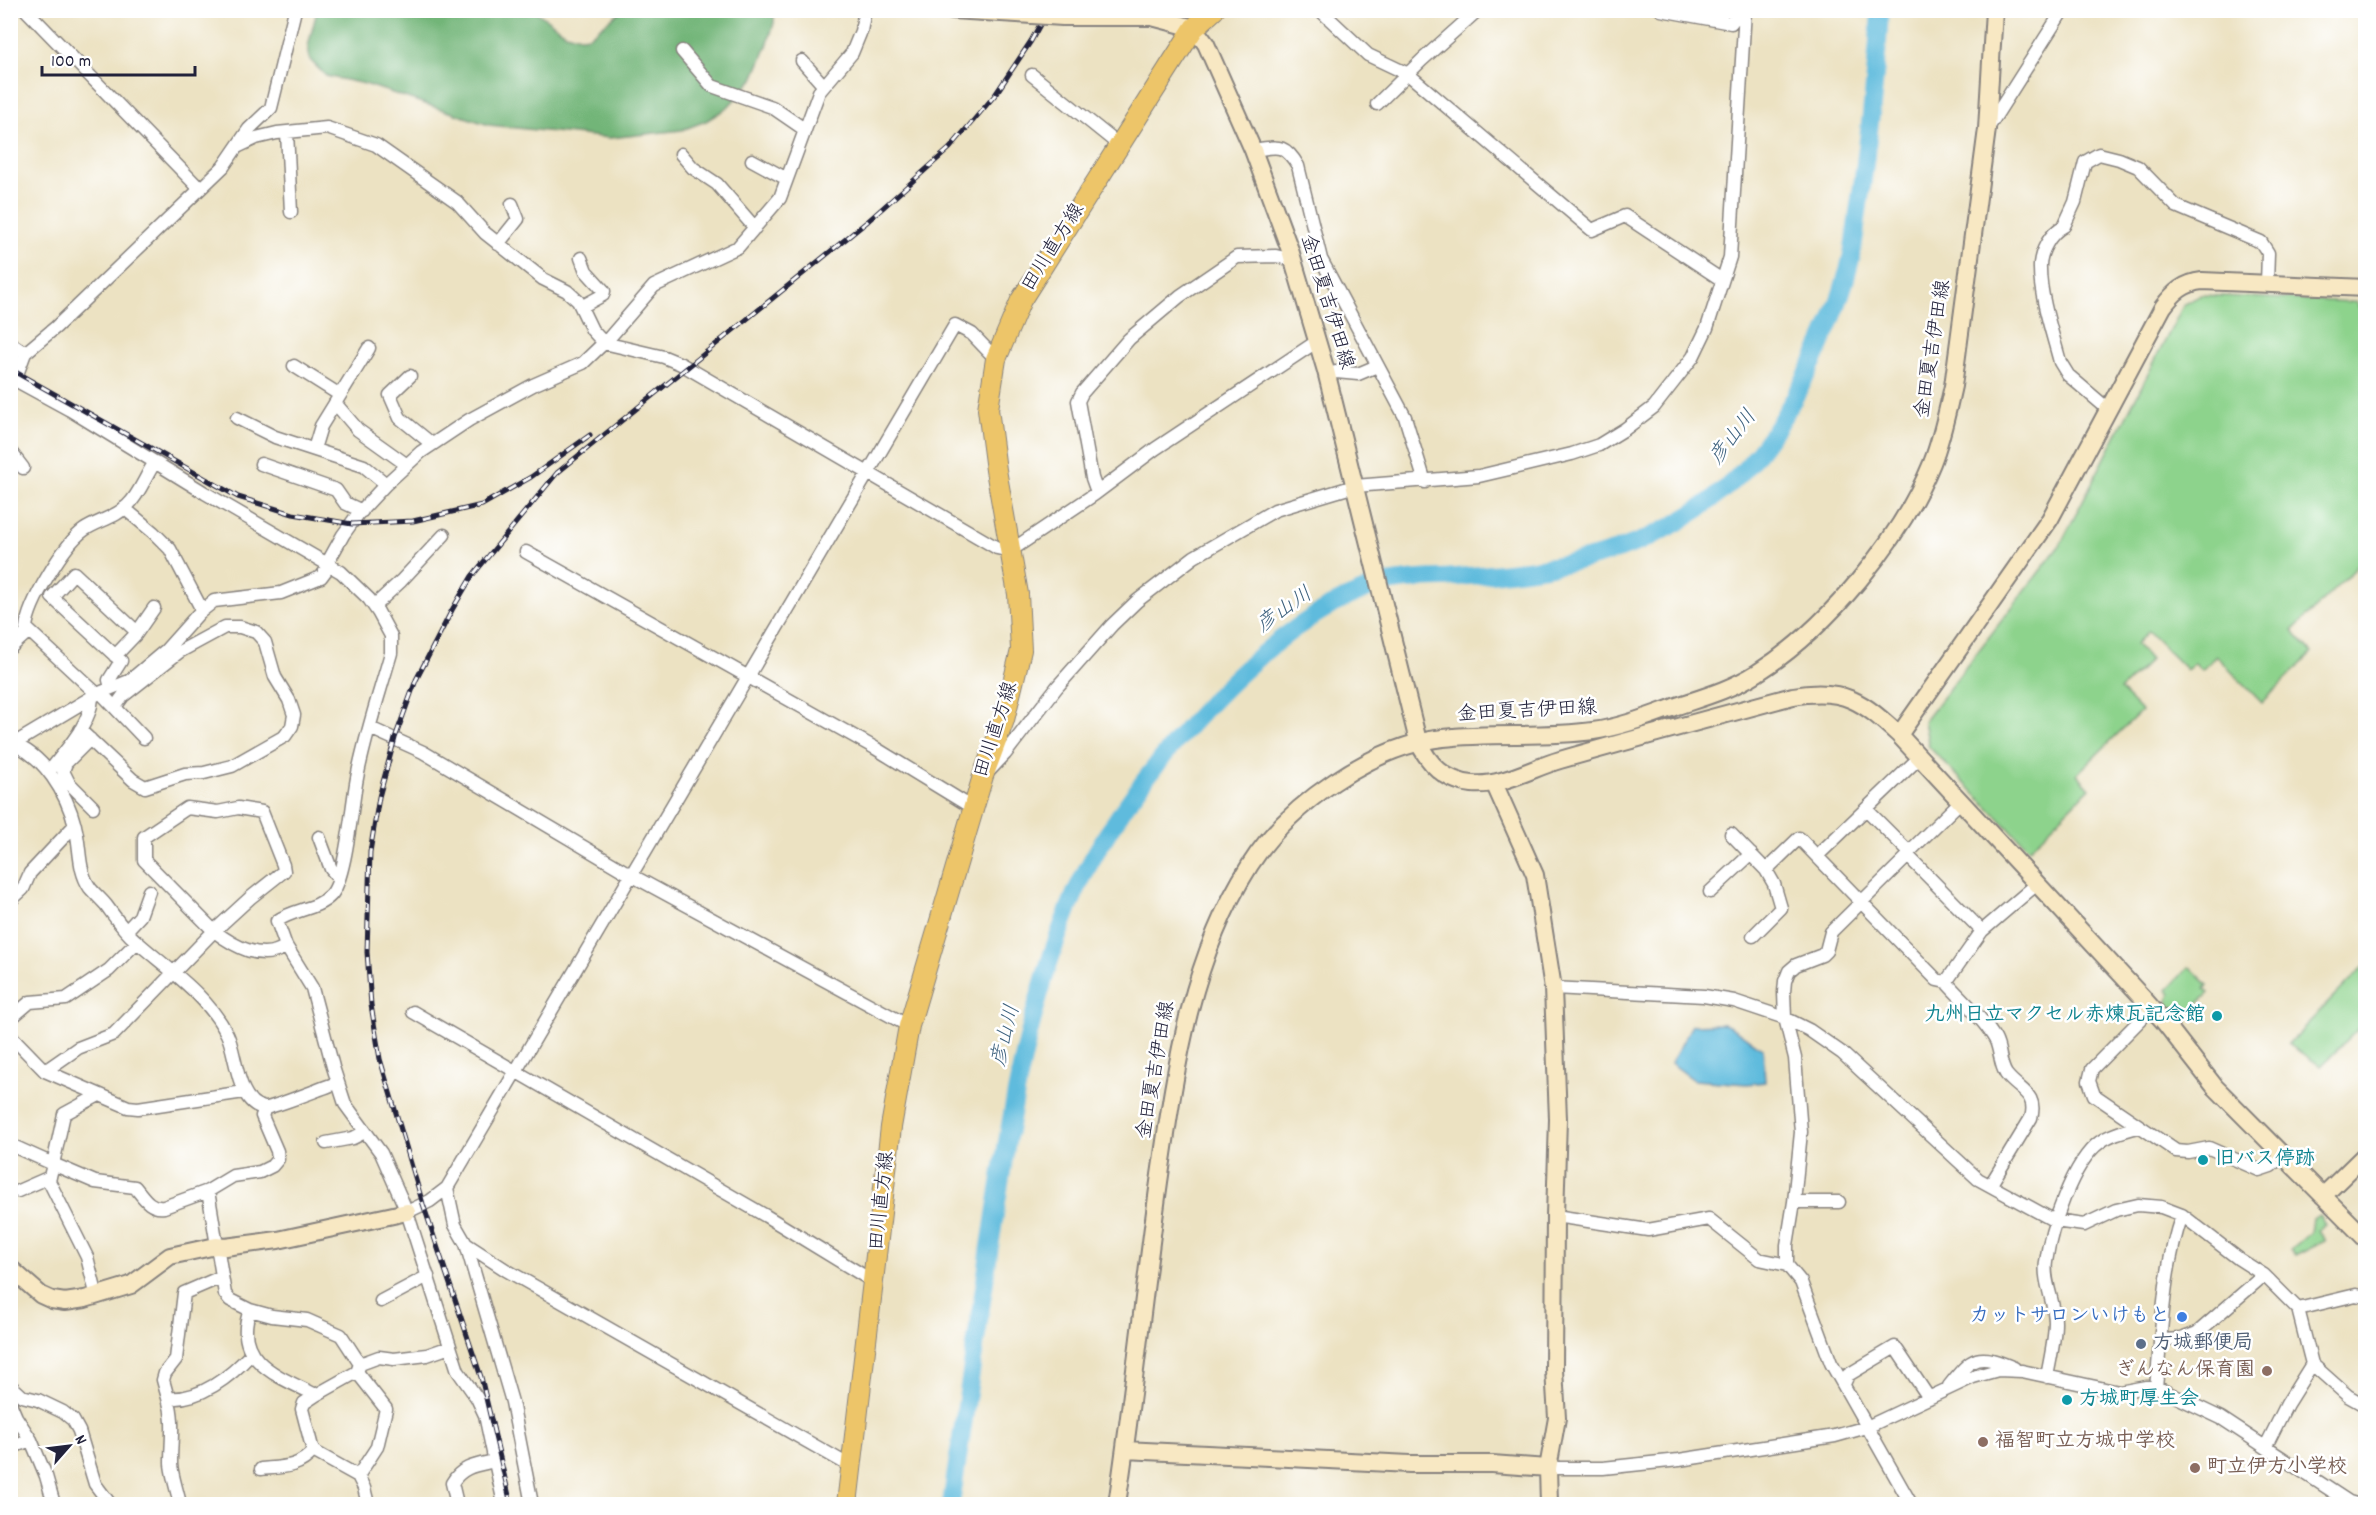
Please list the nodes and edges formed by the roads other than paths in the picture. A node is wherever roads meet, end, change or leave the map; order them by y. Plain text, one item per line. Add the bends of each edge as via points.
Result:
1 (26, 10) edge
2 (295, 10) edge
3 (865, 10) edge
4 (952, 10) edge
5 (1214, 10) edge
6 (1320, 10) edge
7 (1478, 10) edge
8 (1661, 10) edge
9 (1736, 10) edge
10 (1745, 10) edge
11 (1994, 10) edge
12 (2063, 10) edge
13 (1194, 28) junction
14 (682, 51) dead end
15 (802, 61) dead end
16 (1408, 74) junction
17 (1032, 75) dead end
18 (824, 86) junction
19 (1377, 104) dead end
20 (804, 129) junction
21 (1987, 129) junction
22 (287, 132) junction
23 (1119, 145) junction
24 (237, 147) junction
25 (1252, 150) junction
26 (681, 154) dead end
27 (752, 160) dead end
28 (787, 180) junction
29 (200, 189) junction
30 (512, 204) dead end
31 (291, 212) dead end
32 (755, 228) junction
33 (498, 244) junction
34 (581, 258) dead end
35 (1293, 260) junction
36 (1722, 280) junction
37 (2267, 283) junction
38 (2366, 288) edge
39 (581, 307) junction
40 (1316, 342) junction
41 (10, 343) edge
42 (604, 343) junction
43 (369, 348) dead end
44 (25, 353) junction
45 (996, 359) junction
46 (294, 366) dead end
47 (1377, 366) junction
48 (1327, 375) junction
49 (410, 376) dead end
50 (13, 382) edge
51 (338, 399) junction
52 (2109, 410) junction
53 (237, 418) dead end
54 (432, 444) junction
55 (314, 449) junction
56 (10, 451) edge
57 (155, 462) junction
58 (261, 464) dead end
59 (407, 465) junction
60 (23, 468) dead end
61 (866, 474) junction
62 (1425, 482) junction
63 (386, 484) junction
64 (1097, 492) junction
65 (1356, 492) junction
66 (124, 508) junction
67 (362, 510) junction
68 (444, 535) dead end
69 (1010, 551) junction
70 (526, 552) dead end
71 (328, 562) junction
72 (374, 606) junction
73 (154, 608) dead end
74 (202, 610) junction
75 (29, 631) junction
76 (137, 632) junction
77 (10, 648) edge
78 (115, 656) junction
79 (749, 678) junction
80 (101, 693) junction
81 (115, 707) junction
82 (370, 728) junction
83 (85, 734) junction
84 (1416, 735) junction
85 (1899, 735) junction
86 (144, 738) dead end
87 (12, 744) edge
88 (1920, 757) junction
89 (49, 772) junction
90 (983, 776) junction
91 (1494, 783) junction
92 (1961, 801) junction
93 (93, 807) dead end
94 (974, 807) junction
95 (1866, 809) junction
96 (75, 825) junction
97 (1731, 834) dead end
98 (319, 837) dead end
99 (1909, 854) junction
100 (1751, 855) junction
101 (1817, 856) junction
102 (1766, 870) junction
103 (631, 875) junction
104 (338, 877) junction
105 (2038, 883) junction
106 (149, 891) dead end
107 (1710, 892) dead end
108 (10, 901) edge
109 (1863, 902) junction
110 (126, 931) junction
111 (214, 931) junction
112 (1982, 931) junction
113 (1753, 936) dead end
114 (137, 942) junction
115 (286, 945) junction
116 (173, 972) junction
117 (1946, 982) junction
118 (1553, 988) junction
119 (2152, 1008) junction
120 (413, 1012) dead end
121 (1785, 1018) junction
122 (10, 1019) edge
123 (909, 1026) junction
124 (10, 1035) edge
125 (45, 1071) junction
126 (516, 1072) junction
127 (337, 1083) junction
128 (244, 1092) junction
129 (99, 1095) junction
130 (265, 1108) junction
131 (2139, 1127) junction
132 (365, 1132) junction
133 (326, 1143) dead end
134 (13, 1146) dead end
135 (2366, 1154) edge
136 (2282, 1155) junction
137 (53, 1164) junction
138 (50, 1177) junction
139 (1990, 1184) junction
140 (447, 1188) junction
141 (18, 1191) dead end
142 (208, 1191) junction
143 (2324, 1196) junction
144 (1794, 1202) junction
145 (1839, 1202) dead end
146 (406, 1212) junction
147 (2182, 1215) junction
148 (1555, 1216) junction
149 (2055, 1221) junction
150 (2366, 1239) edge
151 (466, 1244) junction
152 (216, 1246) junction
153 (1787, 1265) junction
154 (10, 1268) edge
155 (2264, 1275) junction
156 (428, 1276) junction
157 (221, 1277) junction
158 (874, 1282) junction
159 (97, 1297) junction
160 (2366, 1297) edge
161 (381, 1301) dead end
162 (2298, 1309) junction
163 (250, 1310) junction
164 (2161, 1340) junction
165 (450, 1347) junction
166 (251, 1354) junction
167 (2312, 1364) junction
168 (358, 1368) junction
169 (2047, 1377) junction
170 (1844, 1384) junction
171 (10, 1385) edge
172 (2156, 1387) junction
173 (316, 1395) junction
174 (168, 1398) junction
175 (1929, 1398) junction
176 (41, 1402) junction
177 (12, 1405) edge
178 (2366, 1406) edge
179 (1867, 1427) junction
180 (31, 1440) junction
181 (2266, 1446) junction
182 (10, 1448) edge
183 (1125, 1450) junction
184 (313, 1451) junction
185 (495, 1461) junction
186 (852, 1467) junction
187 (261, 1468) dead end
188 (1548, 1468) junction
189 (358, 1476) junction
190 (54, 1504) edge
191 (110, 1504) edge
192 (180, 1504) edge
193 (368, 1504) edge
194 (457, 1504) edge
195 (504, 1504) edge
196 (532, 1504) edge
197 (847, 1504) edge
198 (1117, 1504) edge
199 (1549, 1504) edge
200 (1911, 1504) edge
201 (2356, 1504) edge

1 - 29 street
2 - 24 street via 271,108
3 - 18 street via 852,53
4 - 13 main road, bridge via 1062,17 1152,17
5 - 13 main road, 田川直方線
6 - 16 street via 1368,55
7 - 16 street
8 - 9 street via 1731,23
10 - 36 street via 1730,257
11 - 21 main road, 金田夏吉伊田線
12 - 21 street
13 - 23 main road, 田川直方線
13 - 25 main road, 金田夏吉伊田線 via 1206,44
14 - 20 street via 712,86 772,107
15 - 18 street
16 - 19 street
16 - 36 street via 1592,230 1625,216
17 - 23 street
18 - 20 street
20 - 28 street
21 - 84 main road, 金田夏吉伊田線 via 1945,422 1934,459 1912,504 1882,552 1855,585 1808,632 1756,674 1729,688 1633,722 1573,734
22 - 24 street via 256,138
22 - 31 street
22 - 33 street via 327,128 376,146 457,202
23 - 45 main road, 田川直方線 via 1021,300
24 - 29 street
25 - 35 main road, 金田夏吉伊田線
25 - 47 street via 1281,148 1290,152 1298,165 1321,259
26 - 32 street via 693,168 717,184
27 - 28 street
28 - 32 street via 774,207
29 - 44 street
30 - 33 street via 518,219
32 - 42 street via 738,247 654,286
33 - 39 street via 543,279 567,291
34 - 39 street via 586,271 604,291
35 - 40 main road, 金田夏吉伊田線
35 - 64 street via 1276,256 1237,257 1180,296 1129,339 1082,393 1078,401
36 - 62 street via 1693,357 1654,407 1625,429 1599,445 1572,454 1479,476
37 - 38 main road
37 - 52 main road via 2194,282 2173,294
37 - 52 street via 2268,253 2261,242 2176,207 2138,167 2099,154 2085,162 2075,202 2064,226 2054,231 2039,268 2060,362 2068,375
39 - 42 street via 592,330
40 - 48 main road, 金田夏吉伊田線
40 - 64 street
41 - 44 street
42 - 54 street via 583,363 505,400
42 - 61 street via 681,364
43 - 51 street
44 - 50 street
45 - 61 street via 972,334 955,325
45 - 69 main road, 田川直方線 via 988,409
46 - 51 street
47 - 48 street via 1358,374
47 - 62 street via 1405,417
48 - 65 main road, 金田夏吉伊田線
49 - 54 street via 390,395 400,418
50 - 57 street via 70,410
51 - 55 street via 321,426
51 - 59 street via 358,430
52 - 85 main road via 2050,519
53 - 55 street via 275,437
54 - 59 street
55 - 63 street via 364,466
56 - 60 street
57 - 66 street
57 - 71 street
58 - 67 street via 336,490 345,503
59 - 63 street
61 - 69 street via 997,548
61 - 79 street
62 - 65 street via 1386,483
63 - 67 street
64 - 69 street
65 - 84 main road, 金田夏吉伊田線
65 - 90 street via 1275,510 1194,557 1112,625
66 - 74 street via 170,549
66 - 75 street via 71,541 34,601 27,617
67 - 71 street
68 - 72 street
69 - 90 main road, 田川直方線 via 1018,594 1021,650 1004,720
70 - 79 street
71 - 72 street
71 - 74 street via 321,577 281,593 222,598
72 - 82 street via 391,636 391,653
73 - 76 street
74 - 80 street via 166,650 129,681
75 - 77 street
75 - 80 street
76 - 78 street
76 - 78 street via 74,573 52,597
78 - 80 street via 121,662
79 - 94 street
79 - 103 street
80 - 81 street
80 - 83 street
80 - 87 street
81 - 83 street via 123,696 179,652 225,627 240,627 256,632 265,642 294,715 285,736 232,766 185,774 145,787
81 - 86 street
82 - 103 street via 423,752
82 - 104 street
83 - 89 street
83 - 93 street via 63,771 69,783
84 - 91 main road, 金田夏吉伊田線 via 1426,758 1438,771 1454,780
84 - 183 main road, 金田夏吉伊田線 via 1357,767 1292,816 1251,862 1219,921 1194,988 1176,1064
85 - 88 main road
85 - 91 main road via 1870,709 1833,693 1814,692 1539,766
87 - 89 street via 27,750
88 - 92 main road
88 - 95 street
89 - 96 street
90 - 94 main road, 田川直方線
91 - 118 main road via 1535,875
92 - 99 street
92 - 105 main road
94 - 123 main road, 田川直方線
95 - 99 street
95 - 101 street
96 - 108 street
96 - 110 street via 82,871 90,888
97 - 100 street
98 - 104 street
99 - 109 street
99 - 112 street
100 - 102 street
100 - 107 street
101 - 102 street via 1799,838
101 - 109 street
102 - 113 street via 1780,908
103 - 123 street
103 - 126 street
104 - 115 street via 331,895 277,921
105 - 112 street
105 - 119 main road
106 - 110 street via 140,916
109 - 117 street via 1937,980
109 - 121 street via 1832,932 1822,955 1789,971 1785,981
110 - 114 street
111 - 111 street via 144,860 144,837 187,808 262,812 284,871
111 - 115 street via 232,945 263,954 279,951
111 - 116 street
112 - 117 street
114 - 116 street
114 - 122 street via 109,970 66,999 30,1002
115 - 127 street via 312,988
116 - 125 street via 114,1034 78,1048
116 - 128 street via 213,1012 228,1035
117 - 139 street via 1991,1032 2007,1074 2034,1106 2031,1118
118 - 121 street via 1704,996 1734,1001
118 - 148 main road via 1558,1119
119 - 131 street via 2092,1069 2089,1081 2098,1099
119 - 136 main road via 2215,1087
120 - 126 street
121 - 139 street via 1842,1053 1978,1179
121 - 144 street via 1795,1058 1800,1132
123 - 158 main road, 田川直方線 via 891,1127
124 - 125 street
125 - 129 street
126 - 140 street
126 - 158 street
127 - 130 street
127 - 132 street via 345,1104
128 - 129 street via 138,1108
128 - 130 street
129 - 137 street via 64,1114
130 - 142 street via 262,1116 278,1159 260,1172 233,1176
131 - 136 street via 2176,1151 2209,1148 2259,1170 2271,1166
131 - 149 street via 2104,1139 2084,1157
132 - 133 street
132 - 146 street via 381,1153
134 - 137 street
135 - 143 main road
136 - 143 main road
137 - 138 street
137 - 142 street via 95,1182 135,1188 157,1208
138 - 141 street
138 - 159 street via 87,1257
139 - 149 street
140 - 146 street
140 - 151 street via 455,1225
142 - 152 street
143 - 150 main road
144 - 145 street
144 - 153 street
146 - 152 main road via 278,1240
146 - 156 street
147 - 149 street via 2161,1207 2138,1205 2084,1225
147 - 155 street
147 - 164 street via 2174,1238
148 - 153 street via 1648,1230 1710,1219 1759,1259
148 - 188 main road via 1557,1418
149 - 169 street via 2046,1263 2055,1320
151 - 186 street
151 - 196 street via 512,1402
152 - 157 street
152 - 159 main road via 170,1257 132,1285
153 - 170 street via 1802,1282 1832,1363
154 - 159 main road via 52,1300
155 - 162 street
155 - 164 street via 2198,1333
156 - 161 street
156 - 165 street
157 - 163 street via 230,1300
157 - 174 street via 184,1293 176,1359 163,1380
158 - 186 main road, 田川直方線
160 - 162 street via 2356,1295
162 - 167 street
163 - 166 street via 246,1320
163 - 168 street via 307,1320 341,1335
164 - 172 street
165 - 168 street via 427,1355 379,1357
165 - 185 street via 458,1371 485,1414
166 - 173 street via 271,1373
166 - 174 street via 222,1380 195,1395
167 - 178 street via 2348,1396
167 - 181 street via 2286,1404
168 - 173 street
168 - 189 street via 386,1409 377,1448
169 - 172 street via 2119,1392
169 - 175 street via 2022,1371 1985,1372
170 - 175 street via 1848,1375 1894,1347
170 - 179 street
171 - 176 street via 22,1396
172 - 181 street via 2221,1418
173 - 184 street via 302,1409
174 - 192 street via 173,1427 171,1467
175 - 179 street
176 - 177 street
176 - 191 street via 73,1420 95,1484
177 - 180 street
179 - 188 street via 1805,1442 1679,1460 1603,1468
179 - 200 street
180 - 182 street
180 - 190 street
181 - 201 street
183 - 188 main road
183 - 198 main road, 金田夏吉伊田線
184 - 187 street via 292,1466
184 - 189 street
185 - 194 street via 466,1467 457,1474 452,1483
185 - 195 street
186 - 197 main road, 田川直方線
188 - 199 main road
189 - 193 street

